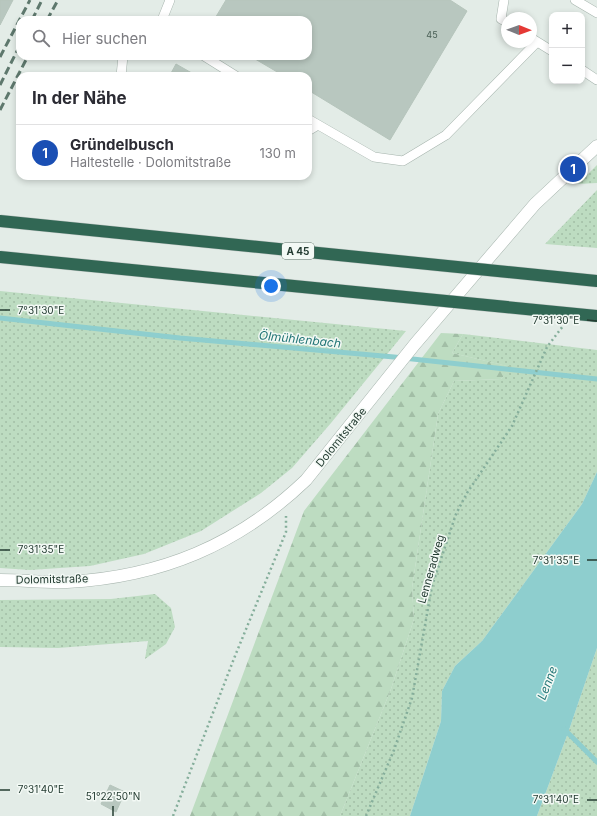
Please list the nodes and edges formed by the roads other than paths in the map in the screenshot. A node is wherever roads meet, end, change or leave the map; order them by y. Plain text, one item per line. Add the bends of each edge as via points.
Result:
1 (170, 0) edge
2 (504, 0) edge
3 (575, 0) edge
4 (502, 12) edge
5 (597, 13) edge
6 (164, 16) edge
7 (537, 42) edge
8 (527, 48) edge
9 (549, 49) edge
10 (122, 60) edge
11 (210, 60) edge
12 (121, 72) edge
13 (230, 72) edge
14 (585, 72) edge
15 (597, 80) edge
16 (312, 121) edge
17 (318, 125) junction
18 (312, 129) edge
19 (597, 146) edge
20 (0, 221) edge
21 (0, 257) edge
22 (597, 281) edge
23 (597, 316) edge
24 (0, 580) edge

1 - 6 lane
2 - 4 lane
3 - 5 lane
7 - 9 lane
8 - 17 lane via 446,135 403,161 374,157
10 - 12 lane
11 - 13 lane
14 - 15 lane
16 - 17 lane
17 - 18 lane
19 - 24 street, Dolomitstraße via 535,204 415,344 306,480 287,498 223,540 156,568 125,575 67,582
20 - 22 highway, A 45, bridge
21 - 23 highway, bridge

